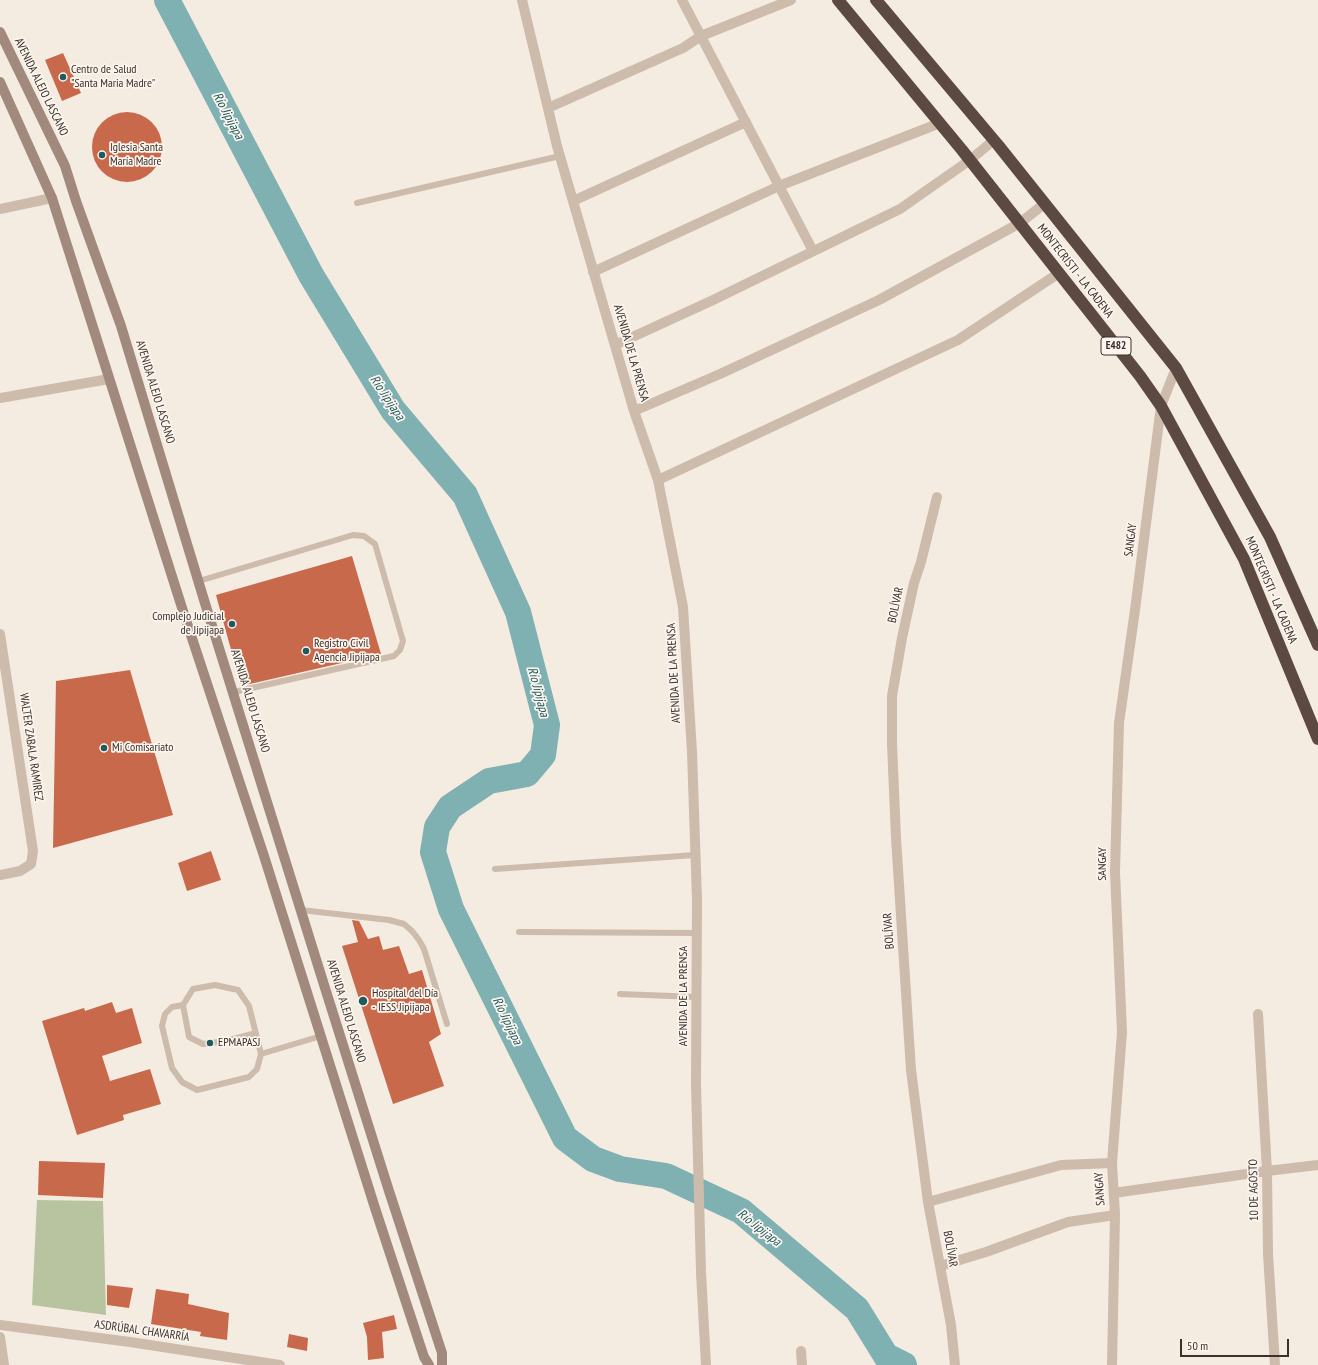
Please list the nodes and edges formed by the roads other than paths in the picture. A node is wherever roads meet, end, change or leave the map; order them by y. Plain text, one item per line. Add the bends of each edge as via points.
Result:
1 (522, 0) edge
2 (682, 0) edge
3 (791, 0) edge
4 (838, 0) edge
5 (876, 0) edge
6 (0, 32) edge
7 (701, 36) junction
8 (0, 82) edge
9 (548, 108) junction
10 (746, 122) junction
11 (940, 123) junction
12 (994, 140) junction
13 (560, 156) junction
14 (970, 160) junction
15 (779, 186) junction
16 (52, 198) junction
17 (573, 200) junction
18 (357, 203) dead end
19 (1044, 204) junction
20 (0, 209) edge
21 (1020, 223) junction
22 (813, 251) junction
23 (593, 272) junction
24 (1059, 273) junction
25 (615, 345) junction
26 (1176, 368) junction
27 (109, 379) junction
28 (0, 398) edge
29 (1161, 406) junction
30 (634, 411) junction
31 (658, 480) junction
32 (937, 497) dead end
33 (199, 581) junction
34 (0, 634) edge
35 (1318, 645) edge
36 (234, 692) junction
37 (1318, 739) edge
38 (695, 855) junction
39 (495, 869) dead end
40 (0, 875) edge
41 (301, 910) junction
42 (519, 932) dead end
43 (697, 933) junction
44 (620, 994) dead end
45 (697, 998) junction
46 (183, 1005) junction
47 (1258, 1014) dead end
48 (447, 1024) dead end
49 (256, 1033) junction
50 (321, 1036) junction
51 (261, 1054) junction
52 (1112, 1163) junction
53 (1318, 1165) edge
54 (1267, 1171) junction
55 (1114, 1193) junction
56 (928, 1202) junction
57 (1115, 1215) junction
58 (940, 1266) junction
59 (0, 1325) edge
60 (0, 1337) edge
61 (801, 1351) dead end
62 (4, 1365) edge
63 (280, 1365) edge
64 (429, 1365) edge
65 (442, 1365) edge
66 (706, 1365) edge
67 (802, 1365) edge
68 (955, 1365) edge
69 (1112, 1365) edge
70 (1275, 1365) edge

1 - 9 street, AVENIDA DE LA PRENSA
2 - 7 street
3 - 7 street
4 - 11 highway, MONTECRISTI - LA CADENA / E482
5 - 12 highway, MONTECRISTI - LA CADENA / E482
6 - 33 main road, AVENIDA ALEJO LASCANO via 65,166 122,326
7 - 9 street via 683,48
7 - 10 street
8 - 16 main road
9 - 13 street, AVENIDA DE LA PRENSA
10 - 15 street
10 - 17 street
11 - 14 highway, MONTECRISTI - LA CADENA / E482
11 - 15 street
12 - 14 street
12 - 19 highway, MONTECRISTI - LA CADENA / E482
13 - 17 street, AVENIDA DE LA PRENSA
13 - 18 lane
14 - 21 highway, MONTECRISTI - LA CADENA / E482
14 - 22 street via 900,209
15 - 22 street
15 - 23 street
16 - 20 street
16 - 27 main road
17 - 23 street, AVENIDA DE LA PRENSA
19 - 21 street
19 - 26 highway, MONTECRISTI - LA CADENA / E482
21 - 24 highway, MONTECRISTI - LA CADENA / E482
21 - 30 street via 879,300
22 - 25 street
23 - 25 street, AVENIDA DE LA PRENSA
24 - 29 highway, MONTECRISTI - LA CADENA / E482
24 - 31 street via 958,340
25 - 30 street, AVENIDA DE LA PRENSA
26 - 29 street, SANGAY
26 - 35 highway, MONTECRISTI - LA CADENA / E482 via 1270,537
27 - 28 street
27 - 50 main road
29 - 37 highway, MONTECRISTI - LA CADENA / E482 via 1244,559
29 - 52 street, SANGAY via 1119,723 1115,872 1122,1032
30 - 31 street, AVENIDA DE LA PRENSA
31 - 38 street, AVENIDA DE LA PRENSA via 683,607
32 - 56 street, BOLÍVAR via 914,583 892,696 896,838 911,1070
33 - 36 main road, AVENIDA ALEJO LASCANO
33 - 36 lane via 353,535 364,536 375,544 403,642 400,650 394,656
34 - 40 street, WALTER ZABALA RAMIREZ via 33,851 31,864 20,872
36 - 41 main road, AVENIDA ALEJO LASCANO
38 - 39 lane
38 - 43 street, AVENIDA DE LA PRENSA
41 - 48 lane via 404,924 424,949
41 - 65 main road, AVENIDA ALEJO LASCANO via 442,1353
42 - 43 lane
43 - 45 street, AVENIDA DE LA PRENSA
44 - 45 lane
45 - 66 street, AVENIDA DE LA PRENSA via 698,1183
46 - 49 lane via 189,1037 202,1044
46 - 49 lane via 194,990 214,985 238,990 249,1006
46 - 51 lane via 172,1007 165,1014 162,1026 172,1068 182,1082 197,1090 249,1077 257,1069
47 - 54 street, 10 DE AGOSTO
49 - 51 lane
50 - 51 lane
50 - 64 main road via 380,1223 424,1357
52 - 55 street, SANGAY
52 - 56 street via 1061,1165
53 - 54 street
54 - 55 street
54 - 70 street, 10 DE AGOSTO via 1268,1254
55 - 57 street, SANGAY
56 - 58 street, BOLÍVAR
57 - 58 street via 1068,1222
57 - 69 street, SANGAY
58 - 68 street, BOLÍVAR
59 - 63 street, ASDRÚBAL CHAVARRÍA
60 - 62 street
61 - 67 street

